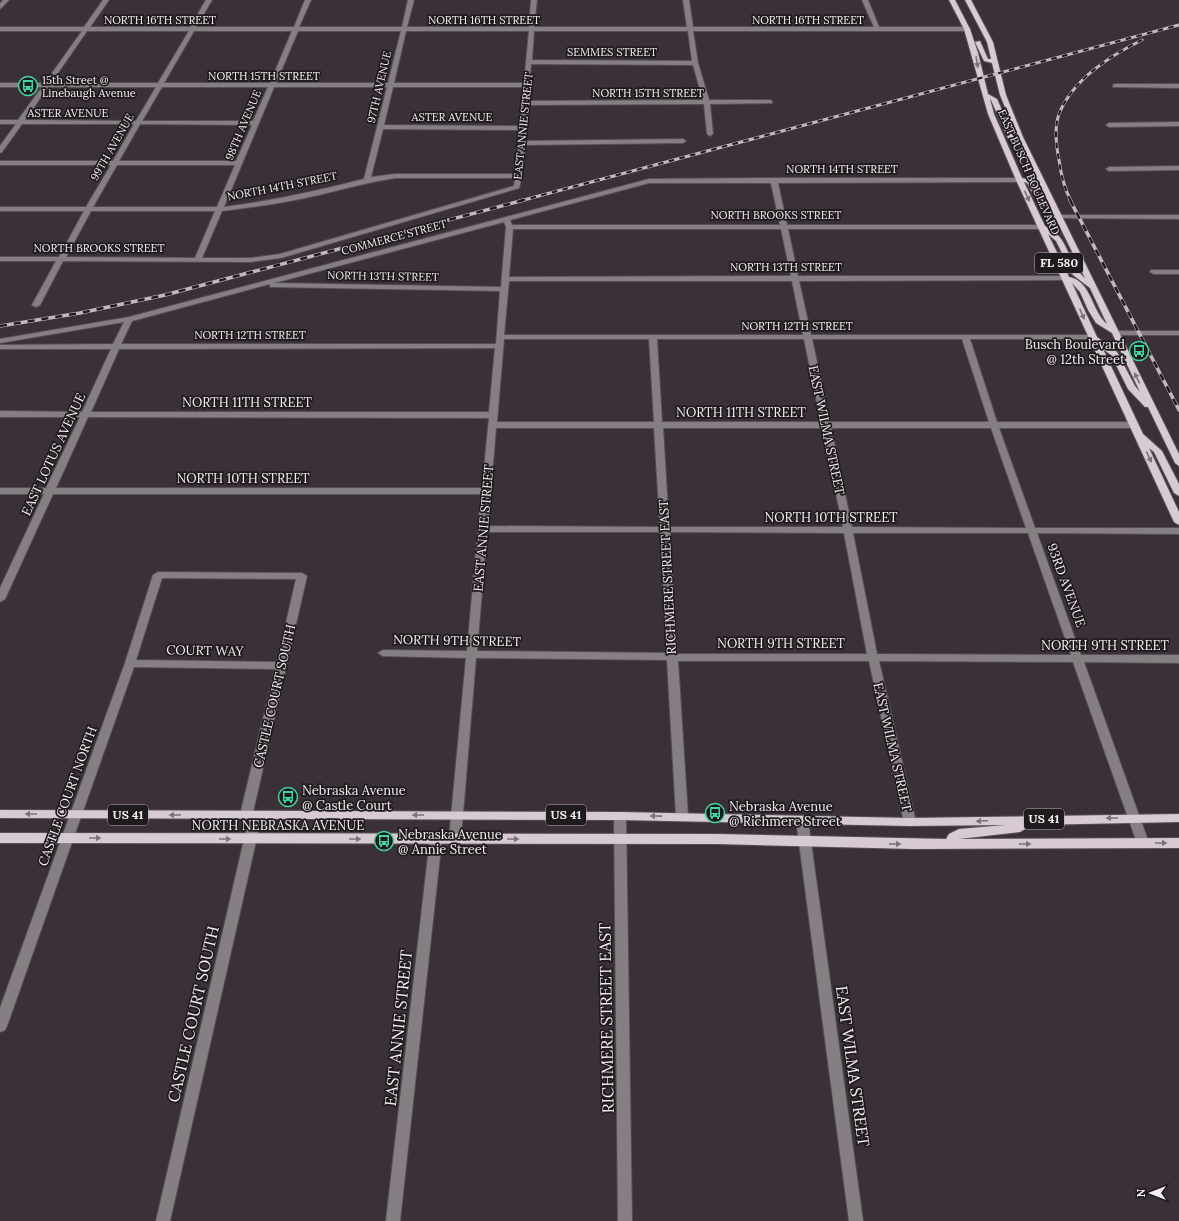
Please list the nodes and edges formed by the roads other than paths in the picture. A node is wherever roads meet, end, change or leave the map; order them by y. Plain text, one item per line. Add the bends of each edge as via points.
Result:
1 (6, 0) edge
2 (106, 0) edge
3 (209, 0) edge
4 (308, 0) edge
5 (411, 0) edge
6 (534, 0) edge
7 (686, 0) edge
8 (865, 0) edge
9 (952, 0) edge
10 (968, 0) edge
11 (0, 7) edge
12 (0, 29) edge
13 (877, 29) junction
14 (85, 30) junction
15 (191, 30) junction
16 (296, 30) junction
17 (403, 30) junction
18 (530, 30) junction
19 (689, 30) junction
20 (969, 33) junction
21 (530, 62) junction
22 (995, 62) junction
23 (695, 63) junction
24 (0, 85) edge
25 (159, 85) junction
26 (389, 85) junction
27 (528, 85) junction
28 (46, 86) junction
29 (271, 86) junction
30 (1115, 86) dead end
31 (1179, 86) edge
32 (985, 95) junction
33 (770, 102) dead end
34 (526, 103) junction
35 (707, 103) junction
36 (0, 122) edge
37 (20, 122) junction
38 (138, 123) junction
39 (255, 123) junction
40 (1109, 124) dead end
41 (1179, 124) edge
42 (380, 127) junction
43 (523, 128) junction
44 (710, 134) dead end
45 (683, 141) dead end
46 (522, 143) junction
47 (1024, 145) junction
48 (0, 151) edge
49 (0, 163) edge
50 (115, 163) junction
51 (238, 163) junction
52 (1179, 168) edge
53 (1109, 169) dead end
54 (519, 176) junction
55 (367, 180) junction
56 (665, 180) joint
57 (774, 180) junction
58 (1019, 180) junction
59 (89, 208) junction
60 (0, 209) edge
61 (220, 209) junction
62 (1058, 217) junction
63 (1179, 218) edge
64 (508, 223) junction
65 (784, 226) junction
66 (1041, 227) junction
67 (198, 258) junction
68 (0, 259) edge
69 (61, 259) junction
70 (1154, 272) dead end
71 (1179, 272) edge
72 (794, 278) junction
73 (1066, 278) junction
74 (506, 279) junction
75 (261, 285) junction
76 (1094, 288) junction
77 (505, 289) junction
78 (36, 305) dead end
79 (129, 319) junction
80 (1116, 333) junction
81 (1179, 333) edge
82 (653, 337) junction
83 (807, 337) junction
84 (965, 337) junction
85 (1093, 337) junction
86 (0, 341) edge
87 (500, 341) junction
88 (0, 347) edge
89 (116, 347) junction
90 (1153, 411) junction
91 (0, 414) edge
92 (86, 415) junction
93 (493, 415) junction
94 (492, 425) junction
95 (658, 425) junction
96 (825, 425) junction
97 (994, 425) junction
98 (1134, 425) junction
99 (1139, 435) junction
100 (1179, 463) edge
101 (0, 491) edge
102 (49, 491) junction
103 (486, 491) junction
104 (1179, 493) edge
105 (1179, 522) edge
106 (483, 529) junction
107 (664, 530) junction
108 (848, 530) junction
109 (1032, 530) junction
110 (1179, 531) edge
111 (158, 575) joint
112 (5, 579) edge
113 (0, 599) edge
114 (383, 653) dead end
115 (472, 654) junction
116 (672, 657) junction
117 (873, 658) junction
118 (1078, 659) junction
119 (1179, 659) edge
120 (130, 663) junction
121 (281, 666) junction
122 (0, 814) edge
123 (75, 814) junction
124 (251, 815) junction
125 (457, 815) junction
126 (620, 816) junction
127 (682, 816) junction
128 (1135, 818) junction
129 (1179, 818) edge
130 (802, 820) junction
131 (1030, 820) junction
132 (910, 822) junction
133 (0, 838) edge
134 (66, 838) junction
135 (436, 838) junction
136 (455, 838) junction
137 (251, 839) junction
138 (621, 839) junction
139 (805, 842) junction
140 (1143, 843) junction
141 (1179, 843) edge
142 (950, 844) junction
143 (0, 1026) edge
144 (163, 1221) edge
145 (393, 1221) edge
146 (625, 1221) edge
147 (856, 1221) edge

1 - 11 street
2 - 14 street
3 - 15 street, 99TH AVENUE
4 - 16 street, 98TH AVENUE
5 - 17 street, 97TH AVENUE
6 - 18 street, EAST ANNIE STREET
7 - 19 street
8 - 13 street
9 - 20 main road, EAST BUSCH BOULEVARD / FL 580
10 - 22 main road, EAST BUSCH BOULEVARD / FL 580 via 986,32
12 - 14 street, NORTH 16TH STREET
13 - 19 street, NORTH 16TH STREET
13 - 20 street, NORTH 16TH STREET
14 - 15 street, NORTH 16TH STREET
14 - 28 street
15 - 16 street, NORTH 16TH STREET
15 - 25 street, 99TH AVENUE
16 - 17 street, NORTH 16TH STREET
16 - 29 street, 98TH AVENUE
17 - 18 street, NORTH 16TH STREET
17 - 26 street, 97TH AVENUE
18 - 19 street, NORTH 16TH STREET
18 - 21 street, EAST ANNIE STREET
19 - 23 street
20 - 22 main road via 977,40 986,60
20 -> 32 main road, EAST BUSCH BOULEVARD / FL 580
21 - 23 street, SEMMES STREET
21 - 27 street, EAST ANNIE STREET
22 - 47 main road, EAST BUSCH BOULEVARD / FL 580 via 1003,95
23 - 35 street
24 - 28 street, NORTH 15TH STREET
25 - 28 street, NORTH 15TH STREET
25 - 29 street, NORTH 15TH STREET
25 - 38 street, 99TH AVENUE
26 - 27 street, NORTH 15TH STREET
26 - 29 street, NORTH 15TH STREET
26 - 42 street, 97TH AVENUE
27 - 34 street, EAST ANNIE STREET
28 - 37 street
29 - 39 street, 98TH AVENUE
30 - 31 street
32 - 47 main road via 995,100 1011,138
32 - 58 main road, EAST BUSCH BOULEVARD / FL 580
33 - 35 street, NORTH 15TH STREET
34 - 35 street, NORTH 15TH STREET
34 - 43 street, EAST ANNIE STREET
35 - 44 street
36 - 37 street, ASTER AVENUE
37 - 38 street, ASTER AVENUE
37 - 48 street
38 - 39 street, ASTER AVENUE
38 - 50 street, 99TH AVENUE
39 - 51 street, 98TH AVENUE
40 - 41 street
42 - 43 street, ASTER AVENUE
42 - 55 street, 97TH AVENUE
43 - 46 street, EAST ANNIE STREET
45 - 46 street
46 - 54 street, EAST ANNIE STREET
47 - 62 main road, EAST BUSCH BOULEVARD / FL 580
49 - 50 street
50 - 51 street
50 - 59 street, 99TH AVENUE
51 - 61 street, 98TH AVENUE
52 - 53 street
54 - 55 street, NORTH 14TH STREET via 395,176
54 - 67 street, EAST ANNIE STREET via 516,187 308,250 251,260
55 - 61 street, NORTH 14TH STREET via 314,193
56 - 57 street, NORTH 14TH STREET
56 - 64 street, COMMERCE STREET via 636,183
57 - 58 street, NORTH 14TH STREET
57 - 65 street, EAST WILMA STREET
58 - 62 main road via 1030,182 1044,208
58 -> 66 main road, EAST BUSCH BOULEVARD / FL 580
59 - 60 street, NORTH 14TH STREET
59 - 61 street, NORTH 14TH STREET
59 - 69 street, 99TH AVENUE
61 - 67 street, 98TH AVENUE
62 - 63 street
62 - 76 main road, EAST BUSCH BOULEVARD / FL 580
64 - 65 street, NORTH BROOKS STREET
64 - 74 street, EAST ANNIE STREET
64 - 75 street, COMMERCE STREET
65 - 66 street, NORTH BROOKS STREET
65 - 72 street, EAST WILMA STREET
66 - 73 main road, EAST BUSCH BOULEVARD / FL 580
66 - 76 main road via 1053,232 1075,272
67 - 69 street, NORTH BROOKS STREET
68 - 69 street, NORTH BROOKS STREET
69 - 78 street, 99TH AVENUE
70 - 71 street
72 - 73 street, NORTH 13TH STREET
72 - 74 street, NORTH 13TH STREET
72 - 83 street, EAST WILMA STREET
73 - 80 main road via 1075,280 1099,322
73 -> 85 main road, EAST BUSCH BOULEVARD / FL 580
74 - 77 street, EAST ANNIE STREET
75 - 77 street, NORTH 13TH STREET
75 - 79 street, COMMERCE STREET
76 - 80 main road, EAST BUSCH BOULEVARD / FL 580
77 - 87 street, EAST ANNIE STREET
79 - 86 street, COMMERCE STREET
79 - 89 street, EAST LOTUS AVENUE
80 - 81 street
90 -> 80 main road, EAST BUSCH BOULEVARD / FL 580
82 - 83 street, NORTH 12TH STREET
82 - 87 street, NORTH 12TH STREET
82 - 95 street, RICHMERE STREET EAST
83 - 84 street, NORTH 12TH STREET
83 - 96 street, EAST WILMA STREET
84 - 85 street, NORTH 12TH STREET
84 - 97 street, 93RD AVENUE
85 - 90 main road via 1114,354 1131,387
85 - 98 main road, EAST BUSCH BOULEVARD / FL 580
87 - 89 street, NORTH 12TH STREET
87 - 93 street, EAST ANNIE STREET
88 - 89 street, NORTH 12TH STREET
89 - 92 street, EAST LOTUS AVENUE
90 - 100 main road, EAST BUSCH BOULEVARD / FL 580
91 - 92 street, NORTH 11TH STREET
92 - 93 street, NORTH 11TH STREET
92 - 102 street, EAST LOTUS AVENUE
93 - 94 street, EAST ANNIE STREET
94 - 95 street, NORTH 11TH STREET
94 - 103 street, EAST ANNIE STREET
95 - 96 street, NORTH 11TH STREET
95 - 107 street, RICHMERE STREET EAST
96 - 97 street, NORTH 11TH STREET
96 - 108 street, EAST WILMA STREET
97 - 98 street, NORTH 11TH STREET
97 - 109 street, 93RD AVENUE
98 - 99 main road, EAST BUSCH BOULEVARD / FL 580
99 - 104 main road via 1158,451
99 -> 105 main road, EAST BUSCH BOULEVARD / FL 580
101 - 102 street, NORTH 10TH STREET
102 - 103 street, NORTH 10TH STREET
102 - 112 street, EAST LOTUS AVENUE
103 - 106 street, EAST ANNIE STREET
106 - 107 street, NORTH 10TH STREET
106 - 115 street, EAST ANNIE STREET
107 - 108 street, NORTH 10TH STREET
107 - 116 street, RICHMERE STREET EAST
108 - 109 street, NORTH 10TH STREET
108 - 117 street, EAST WILMA STREET
109 - 110 street, NORTH 10TH STREET
109 - 118 street, 93RD AVENUE
111 - 120 street, CASTLE COURT NORTH
111 - 121 street, CASTLE COURT SOUTH via 302,576
112 - 113 street, EAST LOTUS AVENUE
114 - 115 street, NORTH 9TH STREET
115 - 116 street, NORTH 9TH STREET
115 - 125 street, EAST ANNIE STREET
116 - 117 street, NORTH 9TH STREET
116 - 127 street, RICHMERE STREET EAST
117 - 118 street, NORTH 9TH STREET
117 - 132 street, EAST WILMA STREET
118 - 119 street, NORTH 9TH STREET
118 - 128 street, 93RD AVENUE
120 - 121 street, COURT WAY
120 - 123 street, CASTLE COURT NORTH
121 - 124 street, CASTLE COURT SOUTH
123 -> 122 main road, NORTH NEBRASKA AVENUE / US 41
124 -> 123 main road, NORTH NEBRASKA AVENUE / US 41
123 - 134 street, CASTLE COURT NORTH
125 -> 124 main road, NORTH NEBRASKA AVENUE / US 41
124 - 137 street, CASTLE COURT SOUTH
125 - 126 main road, NORTH NEBRASKA AVENUE / US 41
125 - 136 street, EAST ANNIE STREET
127 -> 126 main road, NORTH NEBRASKA AVENUE / US 41
126 - 138 street, RICHMERE STREET EAST
127 - 130 main road, NORTH NEBRASKA AVENUE / US 41
128 - 129 main road, NORTH NEBRASKA AVENUE / US 41
128 -> 131 main road, NORTH NEBRASKA AVENUE / US 41
128 - 140 street, 93RD AVENUE
130 - 132 main road, NORTH NEBRASKA AVENUE / US 41
130 - 139 street, EAST WILMA STREET
131 -> 132 main road, NORTH NEBRASKA AVENUE / US 41
131 - 142 main road via 1020,828 959,834 953,837
133 - 134 main road, NORTH NEBRASKA AVENUE / US 41
134 -> 137 main road, NORTH NEBRASKA AVENUE / US 41
134 - 143 street, CASTLE COURT NORTH
135 - 136 main road, NORTH NEBRASKA AVENUE / US 41
137 -> 135 main road, NORTH NEBRASKA AVENUE / US 41
135 - 145 street, EAST ANNIE STREET
136 -> 138 main road, NORTH NEBRASKA AVENUE / US 41
137 - 144 street, CASTLE COURT SOUTH
138 - 139 main road, NORTH NEBRASKA AVENUE / US 41
138 - 146 street, RICHMERE STREET EAST
139 -> 142 main road, NORTH NEBRASKA AVENUE / US 41
139 - 147 street, EAST WILMA STREET
140 -> 141 main road, NORTH NEBRASKA AVENUE / US 41
142 -> 140 main road, NORTH NEBRASKA AVENUE / US 41

